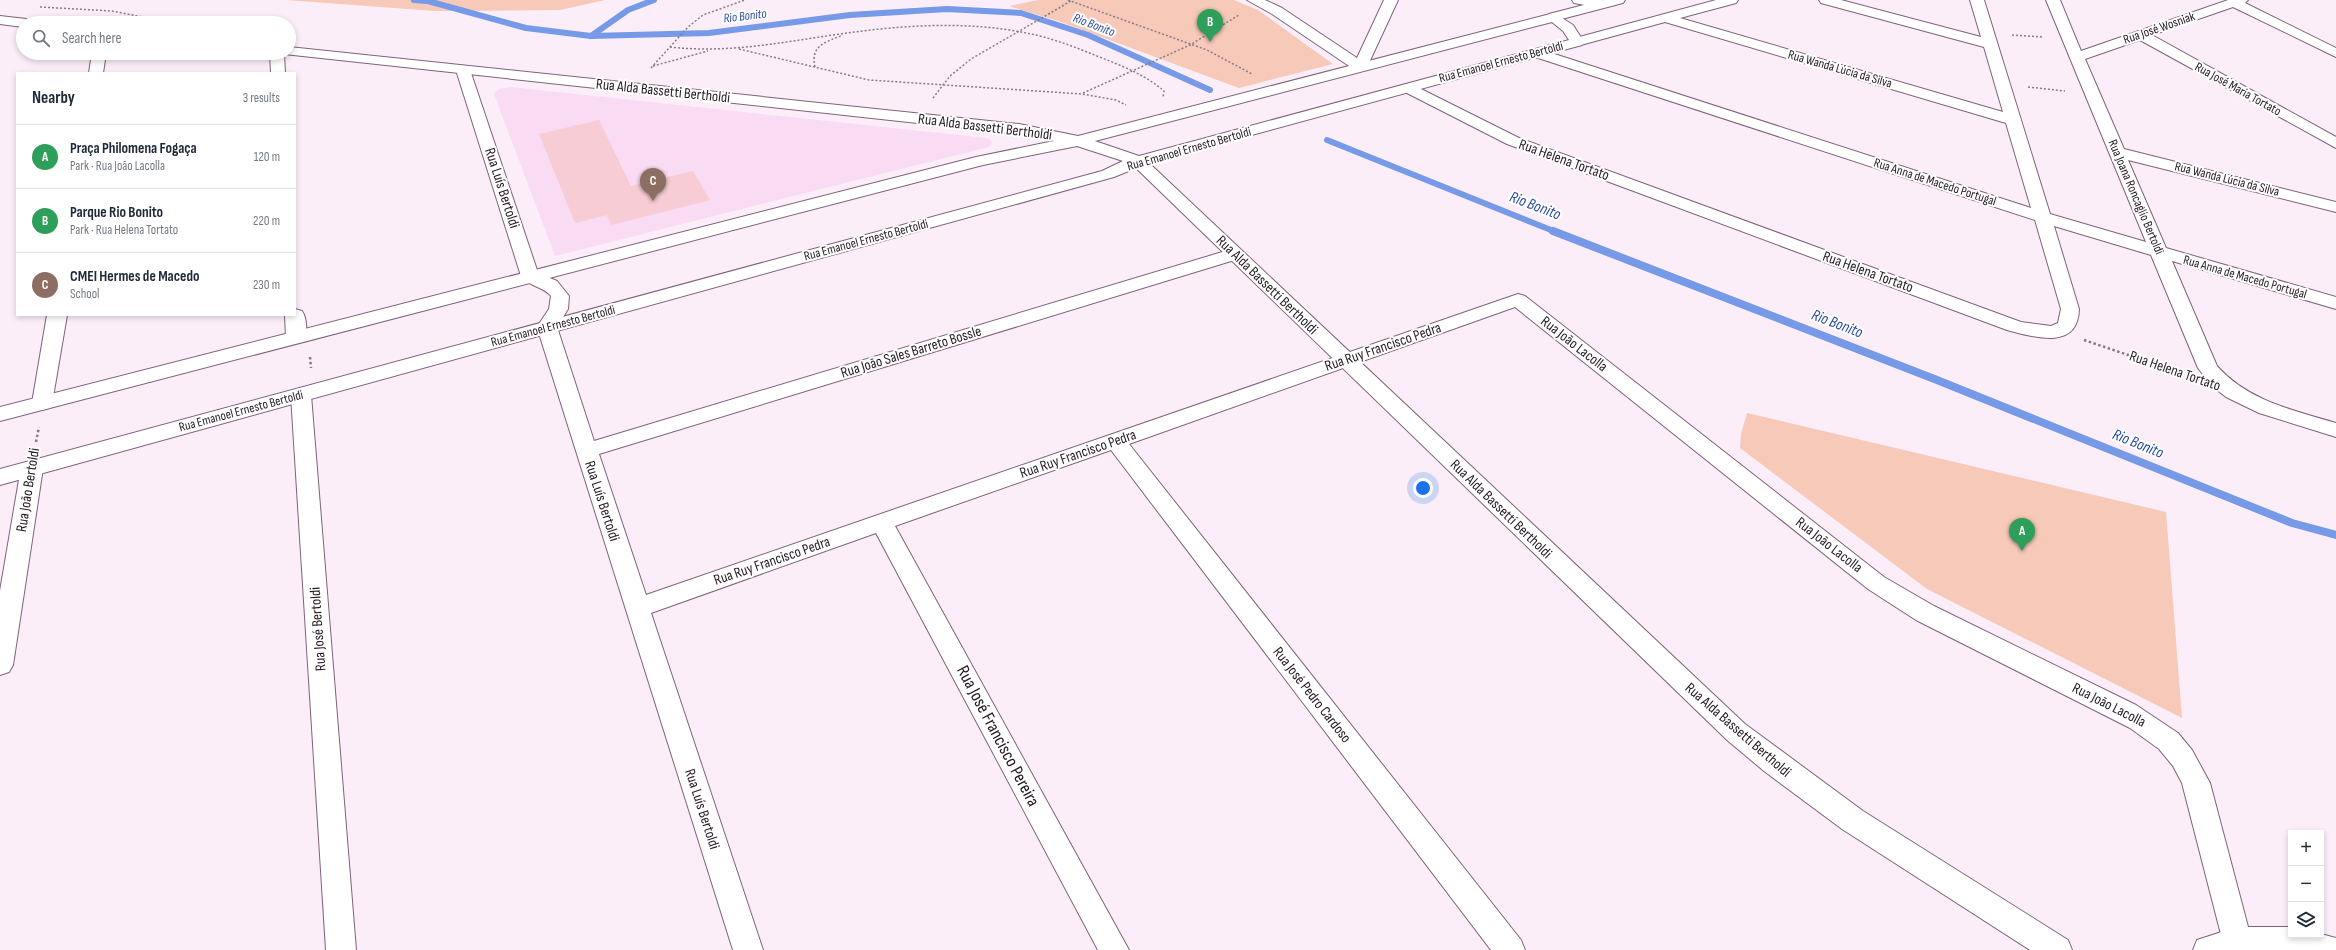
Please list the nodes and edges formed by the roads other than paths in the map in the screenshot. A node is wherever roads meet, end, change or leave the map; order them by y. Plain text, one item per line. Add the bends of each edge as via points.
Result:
1 (1390, 0) edge
2 (1557, 0) edge
3 (1579, 0) edge
4 (1618, 0) edge
5 (1731, 0) edge
6 (1826, 0) edge
7 (1977, 0) edge
8 (2053, 0) edge
9 (1257, 1) edge
10 (2237, 1) edge
11 (1601, 4) junction
12 (1554, 17) junction
13 (1666, 18) junction
14 (0, 20) edge
15 (16, 22) edge
16 (2141, 35) junction
17 (1505, 39) junction
18 (1989, 39) junction
19 (1577, 42) junction
20 (296, 52) edge
21 (1537, 53) junction
22 (2336, 53) edge
23 (2077, 57) junction
24 (98, 60) edge
25 (277, 60) edge
26 (1360, 67) junction
27 (463, 70) junction
28 (96, 72) edge
29 (278, 72) edge
30 (1408, 88) junction
31 (2013, 120) junction
32 (1078, 141) junction
33 (2336, 143) edge
34 (2117, 152) junction
35 (1138, 161) junction
36 (2336, 207) edge
37 (2042, 217) junction
38 (2160, 253) junction
39 (1235, 254) junction
40 (530, 276) junction
41 (1518, 300) joint
42 (2336, 303) edge
43 (57, 316) edge
44 (295, 316) edge
45 (547, 328) junction
46 (296, 337) junction
47 (1346, 360) junction
48 (2226, 389) joint
49 (301, 395) junction
50 (42, 403) junction
51 (0, 414) edge
52 (2336, 430) edge
53 (1115, 441) junction
54 (586, 451) junction
55 (32, 468) junction
56 (0, 477) edge
57 (882, 523) junction
58 (638, 608) junction
59 (0, 665) edge
60 (2237, 942) junction
61 (341, 950) edge
62 (748, 950) edge
63 (1114, 950) edge
64 (1510, 950) edge
65 (2057, 950) edge
66 (2208, 950) edge
67 (2328, 950) edge

1 - 26 street
2 - 12 street
3 - 11 street
4 - 11 street, Rua Emanoel Ernesto Bertoldi
5 - 13 street, Rua Emanoel Ernesto Bertoldi
6 - 18 street
7 - 18 street
8 - 23 street, Rua Joana Roncaglio Bertoldi
9 - 26 street via 1277,11
10 - 16 street, Rua José Wosniak
10 - 22 street
11 - 12 street, Rua Emanoel Ernesto Bertoldi
12 - 17 street, Rua Emanoel Ernesto Bertoldi
12 - 19 street via 1568,28
13 - 19 street, Rua Emanoel Ernesto Bertoldi
13 - 31 street, Rua Wanda Lúcia da Silva
14 - 15 street
16 - 23 street, Rua José Wosniak
16 - 33 street, Rua José Maria Tortato
17 - 21 street, Rua Anna de Macedo Portugal
17 - 26 street, Rua Emanoel Ernesto Bertoldi
18 - 31 street
19 - 21 street, Rua Emanoel Ernesto Bertoldi
20 - 27 street, Rua Alda Bassetti Bertholdi
21 - 30 street, Rua Emanoel Ernesto Bertoldi
21 - 37 street, Rua Anna de Macedo Portugal
23 - 34 street, Rua Joana Roncaglio Bertoldi
24 - 28 street
25 - 29 street
26 - 32 street, Rua Emanoel Ernesto Bertoldi
27 - 32 street, Rua Alda Bassetti Bertholdi via 1019,129
27 - 40 street, Rua Luís Bertoldi
30 - 35 street, Rua Emanoel Ernesto Bertoldi
30 - 37 street, Rua Helena Tortato via 1487,130 1520,144 2014,326 2045,333 2059,331 2067,326 2071,318
31 - 37 street
32 - 35 street, Rua Alda Bassetti Bertholdi
32 - 40 street, Rua Emanoel Ernesto Bertoldi via 982,160
34 - 36 street, Rua Wanda Lúcia da Silva
34 - 38 street, Rua Joana Roncaglio Bertoldi
35 - 39 street, Rua Alda Bassetti Bertholdi
35 - 45 street, Rua Emanoel Ernesto Bertoldi via 1108,174
37 - 38 street, Rua Anna de Macedo Portugal
38 - 42 street, Rua Anna de Macedo Portugal
38 - 48 street, Rua Joana Roncaglio Bertoldi via 2208,368
39 - 47 street, Rua Alda Bassetti Bertholdi
39 - 54 street, Rua João Sales Barreto Bossle
40 - 45 street via 550,284 559,293 562,302
40 - 46 street, Rua Emanoel Ernesto Bertoldi
41 - 47 street, Rua Ruy Francisco Pedra
41 - 60 street, Rua João Lacolla via 1876,583 1925,613 2127,713 2171,742 2185,759 2196,783
43 - 50 street
44 - 46 street
45 - 49 street, Rua Emanoel Ernesto Bertoldi
45 - 54 street, Rua Luís Bertoldi
46 - 50 street, Rua Emanoel Ernesto Bertoldi
47 - 53 street, Rua Ruy Francisco Pedra
47 - 65 street, Rua Alda Bassetti Bertholdi via 1694,693 1774,764 1830,806
48 - 52 street, Rua Helena Tortato via 2269,409
49 - 55 street, Rua Emanoel Ernesto Bertoldi
49 - 61 street, Rua José Bertoldi
50 - 51 street, Rua Emanoel Ernesto Bertoldi
53 - 57 street, Rua Ruy Francisco Pedra
53 - 64 street, Rua José Pedro Cardoso
54 - 58 street, Rua Luís Bertoldi
55 - 56 street, Rua Emanoel Ernesto Bertoldi
55 - 59 street, Rua João Bertoldi
57 - 58 street, Rua Ruy Francisco Pedra
57 - 63 street, Rua José Francisco Pereira
58 - 62 street, Rua Luís Bertoldi
60 - 66 street
60 - 67 street via 2289,942

